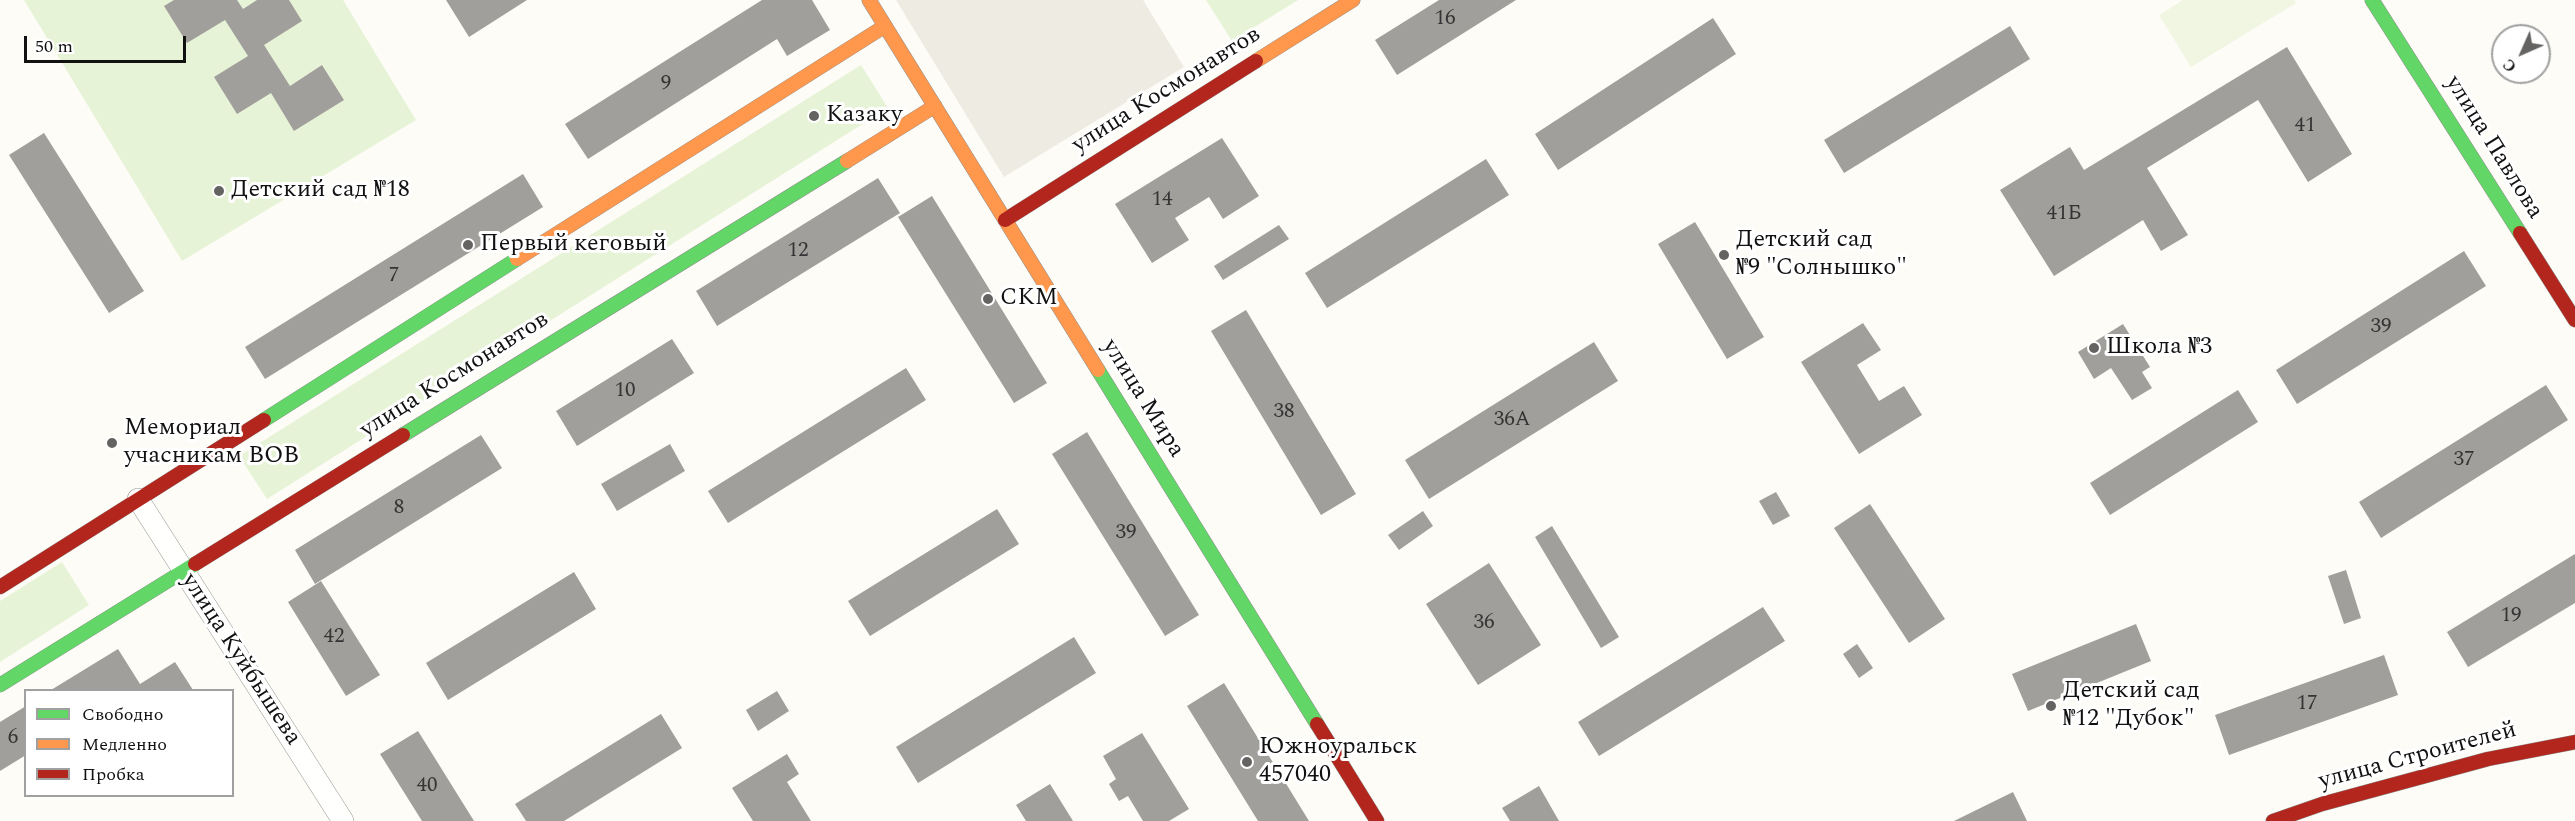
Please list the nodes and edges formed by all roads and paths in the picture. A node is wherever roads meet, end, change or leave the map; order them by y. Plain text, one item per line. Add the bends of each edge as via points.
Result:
1 (869, 0) edge
2 (1353, 0) edge
3 (2373, 0) edge
4 (885, 26) junction
5 (934, 106) junction
6 (1005, 220) junction
7 (2575, 320) edge
8 (138, 499) junction
9 (183, 571) junction
10 (0, 587) edge
11 (0, 685) edge
12 (2575, 741) edge
13 (343, 821) edge
14 (1377, 821) edge
15 (2273, 821) edge

1 - 4 street, улица Мира
2 - 6 street, улица Космонавтов
3 - 7 street, улица Павлова
4 - 5 street, улица Мира
4 - 8 street
5 - 6 street, улица Мира
5 - 9 street, улица Космонавтов
6 - 14 street, улица Мира
8 - 9 street, улица Куйбышева
8 - 10 street
9 - 11 street, улица Космонавтов
9 - 13 street, улица Куйбышева
12 - 15 street, улица Строителей via 2488,759

